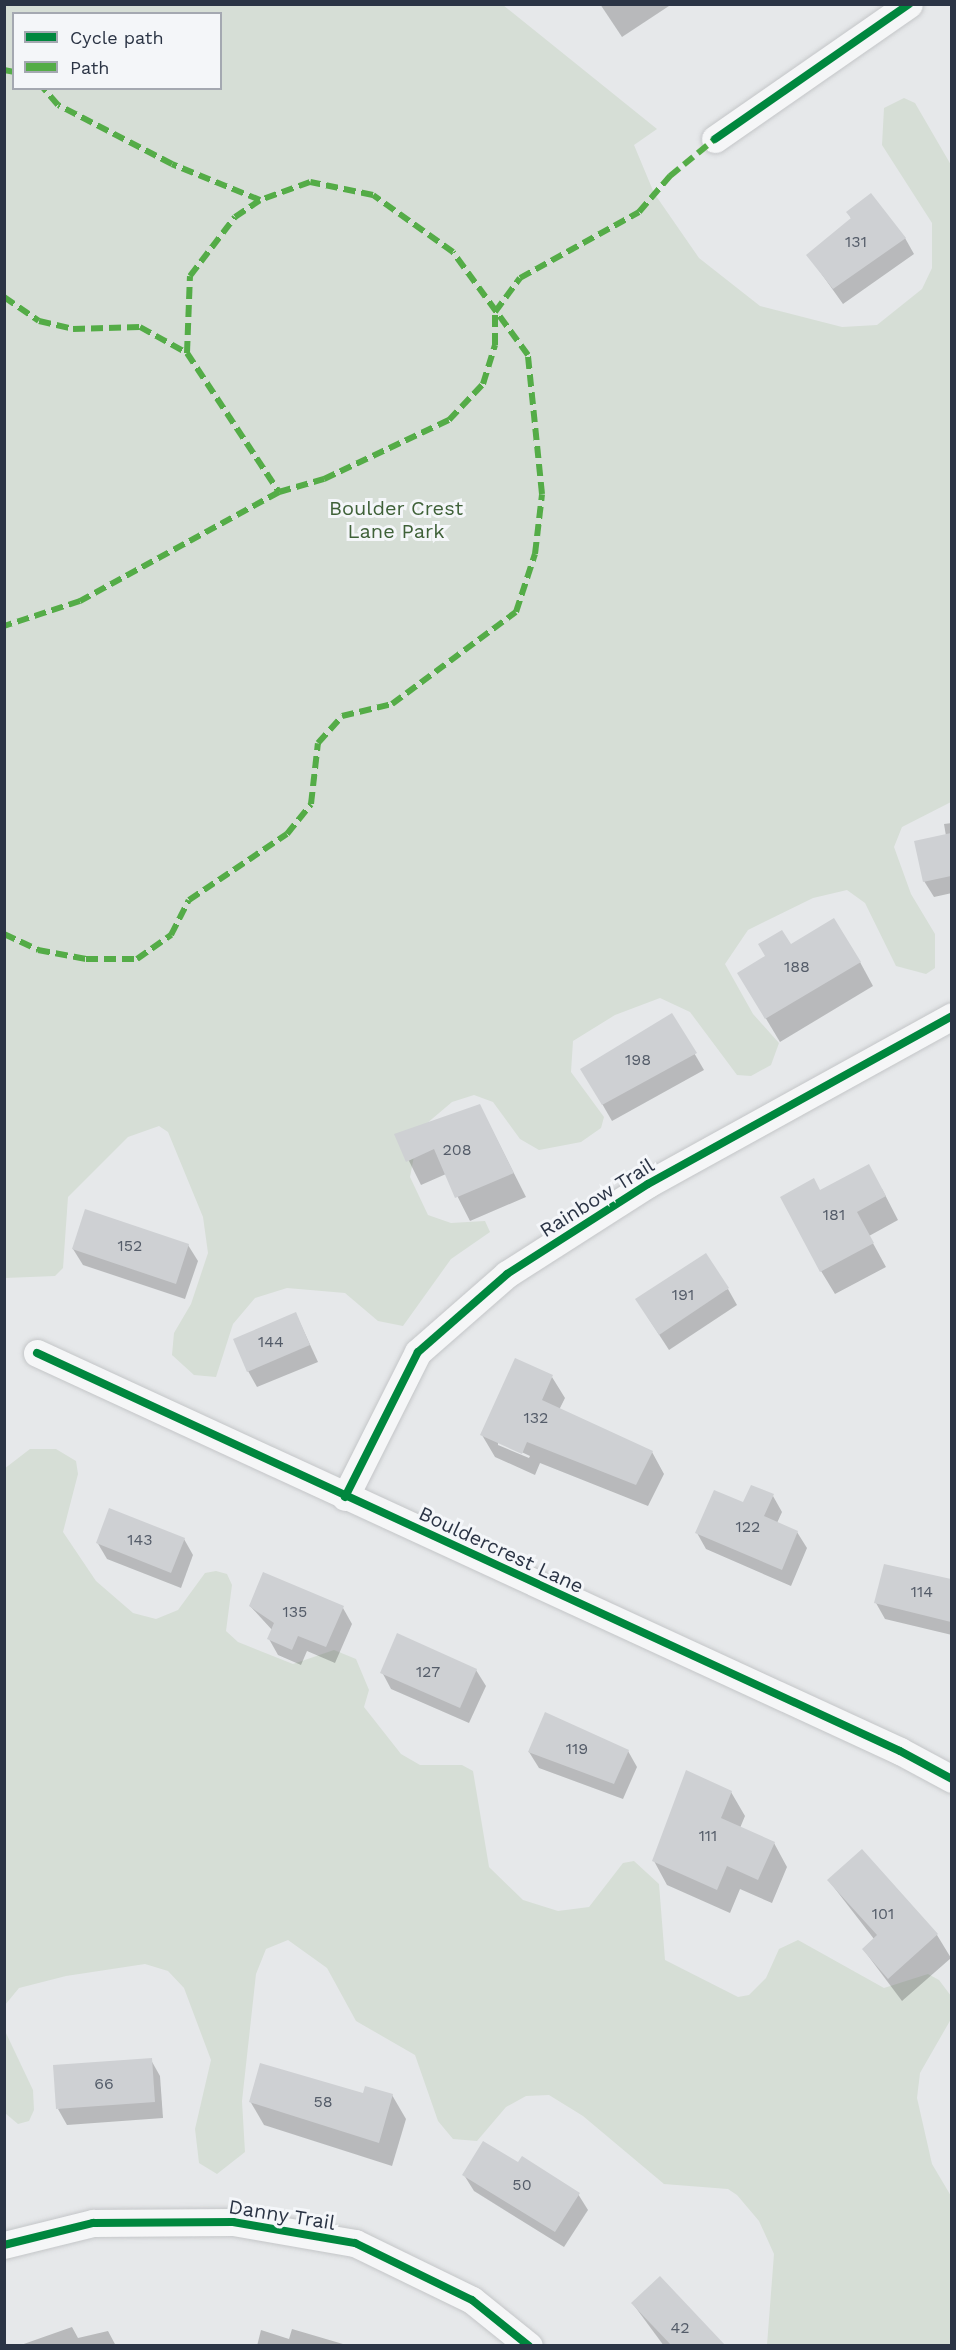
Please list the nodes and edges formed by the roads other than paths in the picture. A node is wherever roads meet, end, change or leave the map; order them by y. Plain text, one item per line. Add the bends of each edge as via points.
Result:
1 (909, 4) edge
2 (715, 139) dead end
3 (951, 1016) edge
4 (37, 1353) dead end
5 (345, 1497) junction
6 (951, 1779) edge
7 (4, 2245) edge
8 (529, 2346) edge

1 - 2 street
3 - 5 street, Rainbow Trail via 648,1184 507,1274 418,1352
4 - 5 street, Bouldercrest Lane
5 - 6 street, Bouldercrest Lane via 900,1751
7 - 8 street, Danny Trail via 93,2223 233,2222 355,2243 472,2300

